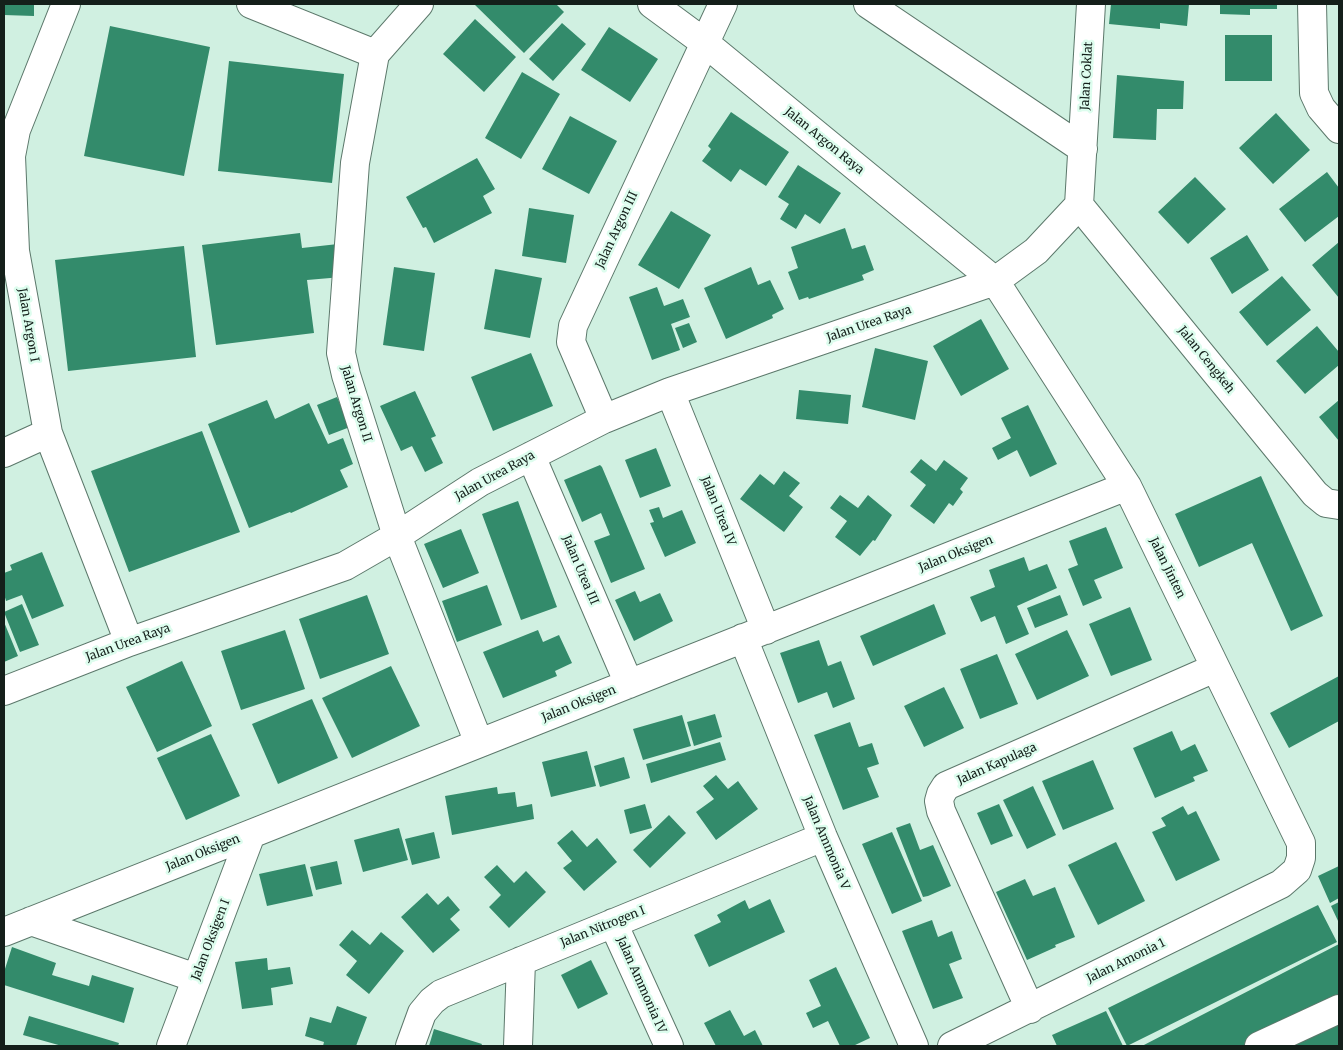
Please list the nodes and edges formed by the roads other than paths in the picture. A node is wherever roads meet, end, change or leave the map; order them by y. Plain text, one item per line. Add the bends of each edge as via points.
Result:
1 (66, 4) edge
2 (251, 4) edge
3 (419, 4) edge
4 (652, 4) edge
5 (723, 4) edge
6 (868, 4) edge
7 (1091, 4) edge
8 (1312, 4) edge
9 (705, 43) junction
10 (375, 54) junction
11 (1339, 129) edge
12 (1083, 149) junction
13 (1079, 204) junction
14 (995, 281) junction
15 (670, 392) junction
16 (604, 420) junction
17 (48, 432) junction
18 (4, 453) edge
19 (531, 456) junction
20 (1127, 486) junction
21 (1339, 505) edge
22 (397, 536) junction
23 (755, 634) junction
24 (129, 642) junction
25 (1215, 668) junction
26 (629, 684) junction
27 (4, 691) edge
28 (479, 744) junction
29 (251, 834) junction
30 (823, 837) junction
31 (1297, 870) joint
32 (31, 921) junction
33 (613, 924) junction
34 (4, 932) edge
35 (521, 961) junction
36 (196, 978) junction
37 (1030, 1009) junction
38 (1339, 1009) edge
39 (171, 1046) edge
40 (410, 1046) edge
41 (518, 1046) edge
42 (669, 1046) edge
43 (914, 1046) edge
44 (952, 1046) edge
45 (1259, 1046) edge

1 - 17 street, Jalan Argon I via 16,130 11,156 15,251
2 - 10 street
3 - 10 street
4 - 9 street, Jalan Argon Raya
5 - 9 street, Jalan Argon III
6 - 12 street
7 - 12 street, Jalan Coklat
8 - 11 street via 1314,92 1321,108
9 - 14 street, Jalan Argon Raya
9 - 16 street, Jalan Argon III via 573,326 571,342
10 - 22 street, Jalan Argon II via 355,163 342,352 346,375
12 - 13 street, Jalan Coklat
13 - 14 street, Jalan Urea Raya via 1036,251
13 - 21 street, Jalan Cengkeh via 1315,494 1326,503
14 - 15 street, Jalan Urea Raya
14 - 20 street, Jalan Jinten
15 - 16 street, Jalan Urea Raya
15 - 23 street, Jalan Urea IV
16 - 19 street, Jalan Urea Raya
17 - 18 street
17 - 24 street, Jalan Argon I
19 - 22 street, Jalan Urea Raya via 480,482
19 - 26 street, Jalan Urea III
20 - 23 street, Jalan Oksigen
20 - 25 street, Jalan Jinten
22 - 24 street, Jalan Urea Raya via 345,566
22 - 28 street, Jalan Argon II
23 - 26 street, Jalan Oksigen
23 - 30 street, Jalan Ammonia V
24 - 27 street, Jalan Urea Raya
25 - 31 street, Jalan Jinten via 1301,843
25 - 37 street, Jalan Kapulaga via 946,786 939,801 941,811
26 - 28 street, Jalan Oksigen
28 - 29 street, Jalan Oksigen
29 - 32 street, Jalan Oksigen
29 - 36 street, Jalan Oksigen I
30 - 33 street, Jalan Nitrogen I
30 - 43 street, Jalan Ammonia V
31 - 37 street, Jalan Amonia 1 via 1280,884
32 - 34 street, Jalan Oksigen
32 - 36 street
33 - 35 street, Jalan Nitrogen I
33 - 42 street, Jalan Ammonia IV
35 - 40 street, Jalan Nitrogen I via 441,994 422,1012
35 - 41 street
36 - 39 street, Jalan Oksigen I
37 - 44 street, Jalan Amonia 1
38 - 45 street

